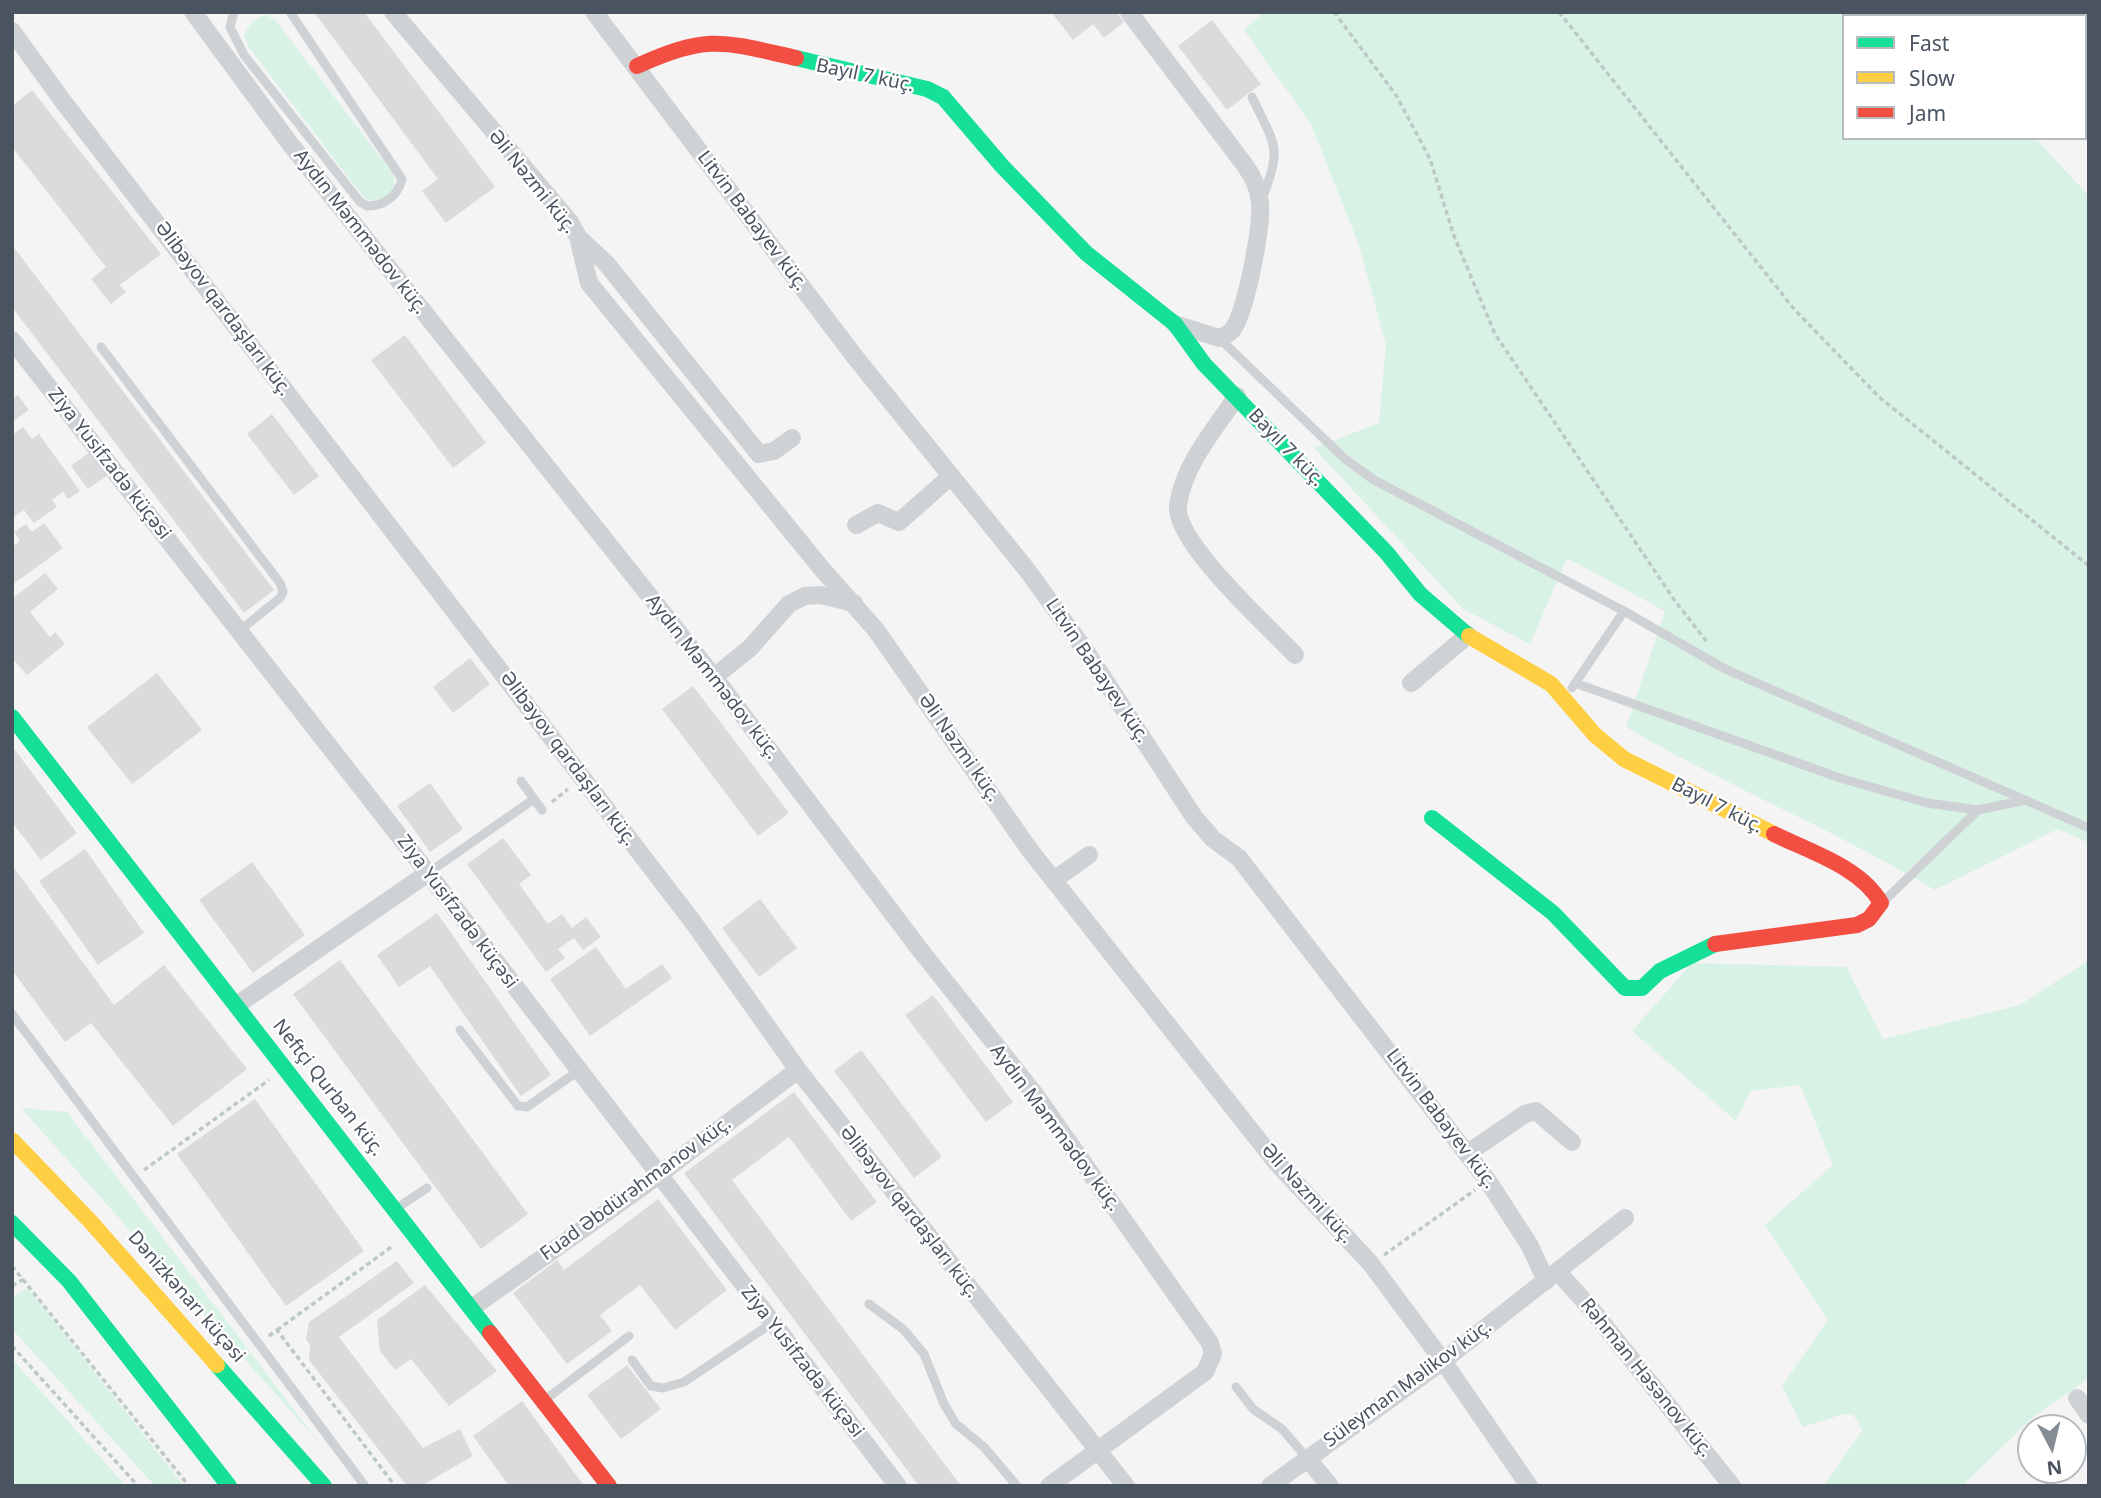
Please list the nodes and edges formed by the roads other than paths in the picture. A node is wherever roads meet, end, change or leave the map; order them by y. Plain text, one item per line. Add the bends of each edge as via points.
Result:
1 (193, 12) edge
2 (234, 12) edge
3 (289, 12) edge
4 (393, 12) edge
5 (594, 12) edge
6 (1129, 12) edge
7 (12, 30) edge
8 (636, 66) junction
9 (1252, 97) dead end
10 (306, 133) junction
11 (291, 145) junction
12 (1260, 204) junction
13 (578, 237) junction
14 (1175, 324) junction
15 (1219, 338) junction
16 (12, 340) edge
17 (101, 348) dead end
18 (1237, 396) junction
19 (792, 438) dead end
20 (950, 477) junction
21 (856, 525) dead end
22 (853, 603) junction
23 (1623, 611) junction
24 (239, 631) junction
25 (1468, 635) junction
26 (1296, 655) dead end
27 (714, 677) junction
28 (1411, 683) dead end
29 (1575, 683) junction
30 (1565, 698) junction
31 (12, 718) edge
32 (521, 781) dead end
33 (534, 799) junction
34 (2028, 800) junction
35 (542, 810) road end
36 (1978, 810) junction
37 (1432, 818) dead end
38 (2089, 828) edge
39 (1089, 855) dead end
40 (428, 873) junction
41 (1054, 880) junction
42 (1881, 903) junction
43 (237, 1004) junction
44 (12, 1014) edge
45 (460, 1030) dead end
46 (797, 1070) junction
47 (578, 1071) junction
48 (12, 1140) edge
49 (1573, 1142) dead end
50 (1468, 1153) junction
51 (657, 1175) junction
52 (427, 1188) dead end
53 (395, 1209) junction
54 (1625, 1218) dead end
55 (12, 1223) edge
56 (1552, 1276) junction
57 (869, 1304) dead end
58 (473, 1307) junction
59 (772, 1322) junction
60 (629, 1336) dead end
61 (632, 1360) dead end
62 (1443, 1361) junction
63 (1236, 1387) dead end
64 (2077, 1398) dead end
65 (545, 1400) junction
66 (2089, 1415) edge
67 (1097, 1450) junction
68 (1307, 1458) junction
69 (229, 1486) edge
70 (324, 1486) edge
71 (365, 1486) edge
72 (609, 1486) edge
73 (898, 1486) edge
74 (1017, 1486) edge
75 (1049, 1486) edge
76 (1126, 1486) edge
77 (1270, 1486) edge
78 (1330, 1486) edge
79 (1529, 1486) edge
80 (1732, 1486) edge

1 - 11 street, Aydın Məmmədov küç.
2 - 10 lane via 230,27 244,55
3 - 10 lane via 396,167 402,179 399,188 384,203 367,206 360,202
4 - 13 street, Əli Nəzmi küç.
5 - 8 street
6 - 12 street via 1256,180
7 - 46 street, Əlibəyov qardaşları küç. via 693,922
8 - 14 main road, Bayıl 7 küç. via 700,41 728,43 927,89 943,97 1086,253
8 - 20 street, Litvin Babayev küç.
9 - 12 lane via 1276,154 1276,166
10 - 11 lane
11 - 27 street, Aydın Məmmədov küç.
12 - 15 street via 1243,305 1233,329
13 - 19 street via 606,263 759,454 774,451
13 - 22 street, Əli Nəzmi küç. via 589,283
14 - 15 street, Bayıl 7 küç.
14 - 18 main road, Bayıl 7 küç. via 1204,364
15 - 23 lane via 1345,459 1374,480
16 - 24 street, Ziya Yusifzadə küçəsi
17 - 24 lane via 280,583 281,598
18 - 25 main road, Bayıl 7 küç. via 1420,594
18 - 26 street via 1189,471 1178,508 1180,524 1198,553
20 - 21 street via 899,522 878,513
20 - 50 street, Litvin Babayev küç. via 1085,650 1194,817 1239,858
22 - 27 street via 820,595 789,604 750,648
22 - 41 street, Əli Nəzmi küç.
23 - 29 lane
23 - 34 lane via 1725,669
24 - 40 street, Ziya Yusifzadə küçəsi
25 - 28 street
25 - 30 main road, Bayıl 7 küç. via 1551,684
27 - 67 street, Aydın Məmmədov küç. via 1041,1102 1210,1343 1213,1354 1205,1372
29 - 30 lane
29 - 36 lane via 1843,779 1927,803
30 - 42 main road, Bayıl 7 küç. via 1595,735 1624,759 1851,873 1872,887
31 - 43 main road, Neftçi Qurban küç.
32 - 33 lane
33 - 35 lane
33 - 40 lane
34 - 36 lane
34 - 38 lane
36 - 42 lane
37 - 42 main road via 1553,913 1625,988 1633,990 1642,988 1670,964 1713,944 1857,925 1869,919
39 - 41 street
40 - 43 street
40 - 47 street, Ziya Yusifzadə küçəsi
41 - 62 street, Əli Nəzmi küç. via 1275,1161 1371,1264
43 - 53 main road, Neftçi Qurban küç.
44 - 71 lane
45 - 47 lane via 518,1106 527,1107
46 - 51 street, Fuad Əbdürəhmanov küç.
46 - 67 street, Əlibəyov qardaşları küç.
47 - 51 street, Ziya Yusifzadə küçəsi
48 - 70 main road, Dənizkənarı küçəsi via 90,1220
49 - 50 street via 1536,1111
50 - 56 street, Litvin Babayev küç.
51 - 58 street, Fuad Əbdürəhmanov küç.
51 - 59 street, Ziya Yusifzadə küçəsi
52 - 53 lane
53 - 58 main road, Neftçi Qurban küç.
54 - 56 street, Süleyman Məlikov küç.
55 - 69 main road via 69,1281
56 - 62 street, Süleyman Məlikov küç.
56 - 80 street, Rəhman Həsənov küç.
57 - 74 lane via 903,1328 924,1354 956,1424 984,1447
58 - 65 main road, Neftçi Qurban küç.
59 - 61 lane via 674,1387 651,1386
59 - 73 street, Ziya Yusifzadə küçəsi
60 - 65 lane
62 - 68 street, Süleyman Məlikov küç.
62 - 79 street, Əli Nəzmi küç.
63 - 68 lane via 1253,1409 1282,1429
64 - 66 street
65 - 72 main road, Neftçi Qurban küç.
67 - 75 street
67 - 76 street, Əlibəyov qardaşları küç.
68 - 77 street, Süleyman Məlikov küç.
68 - 78 street

